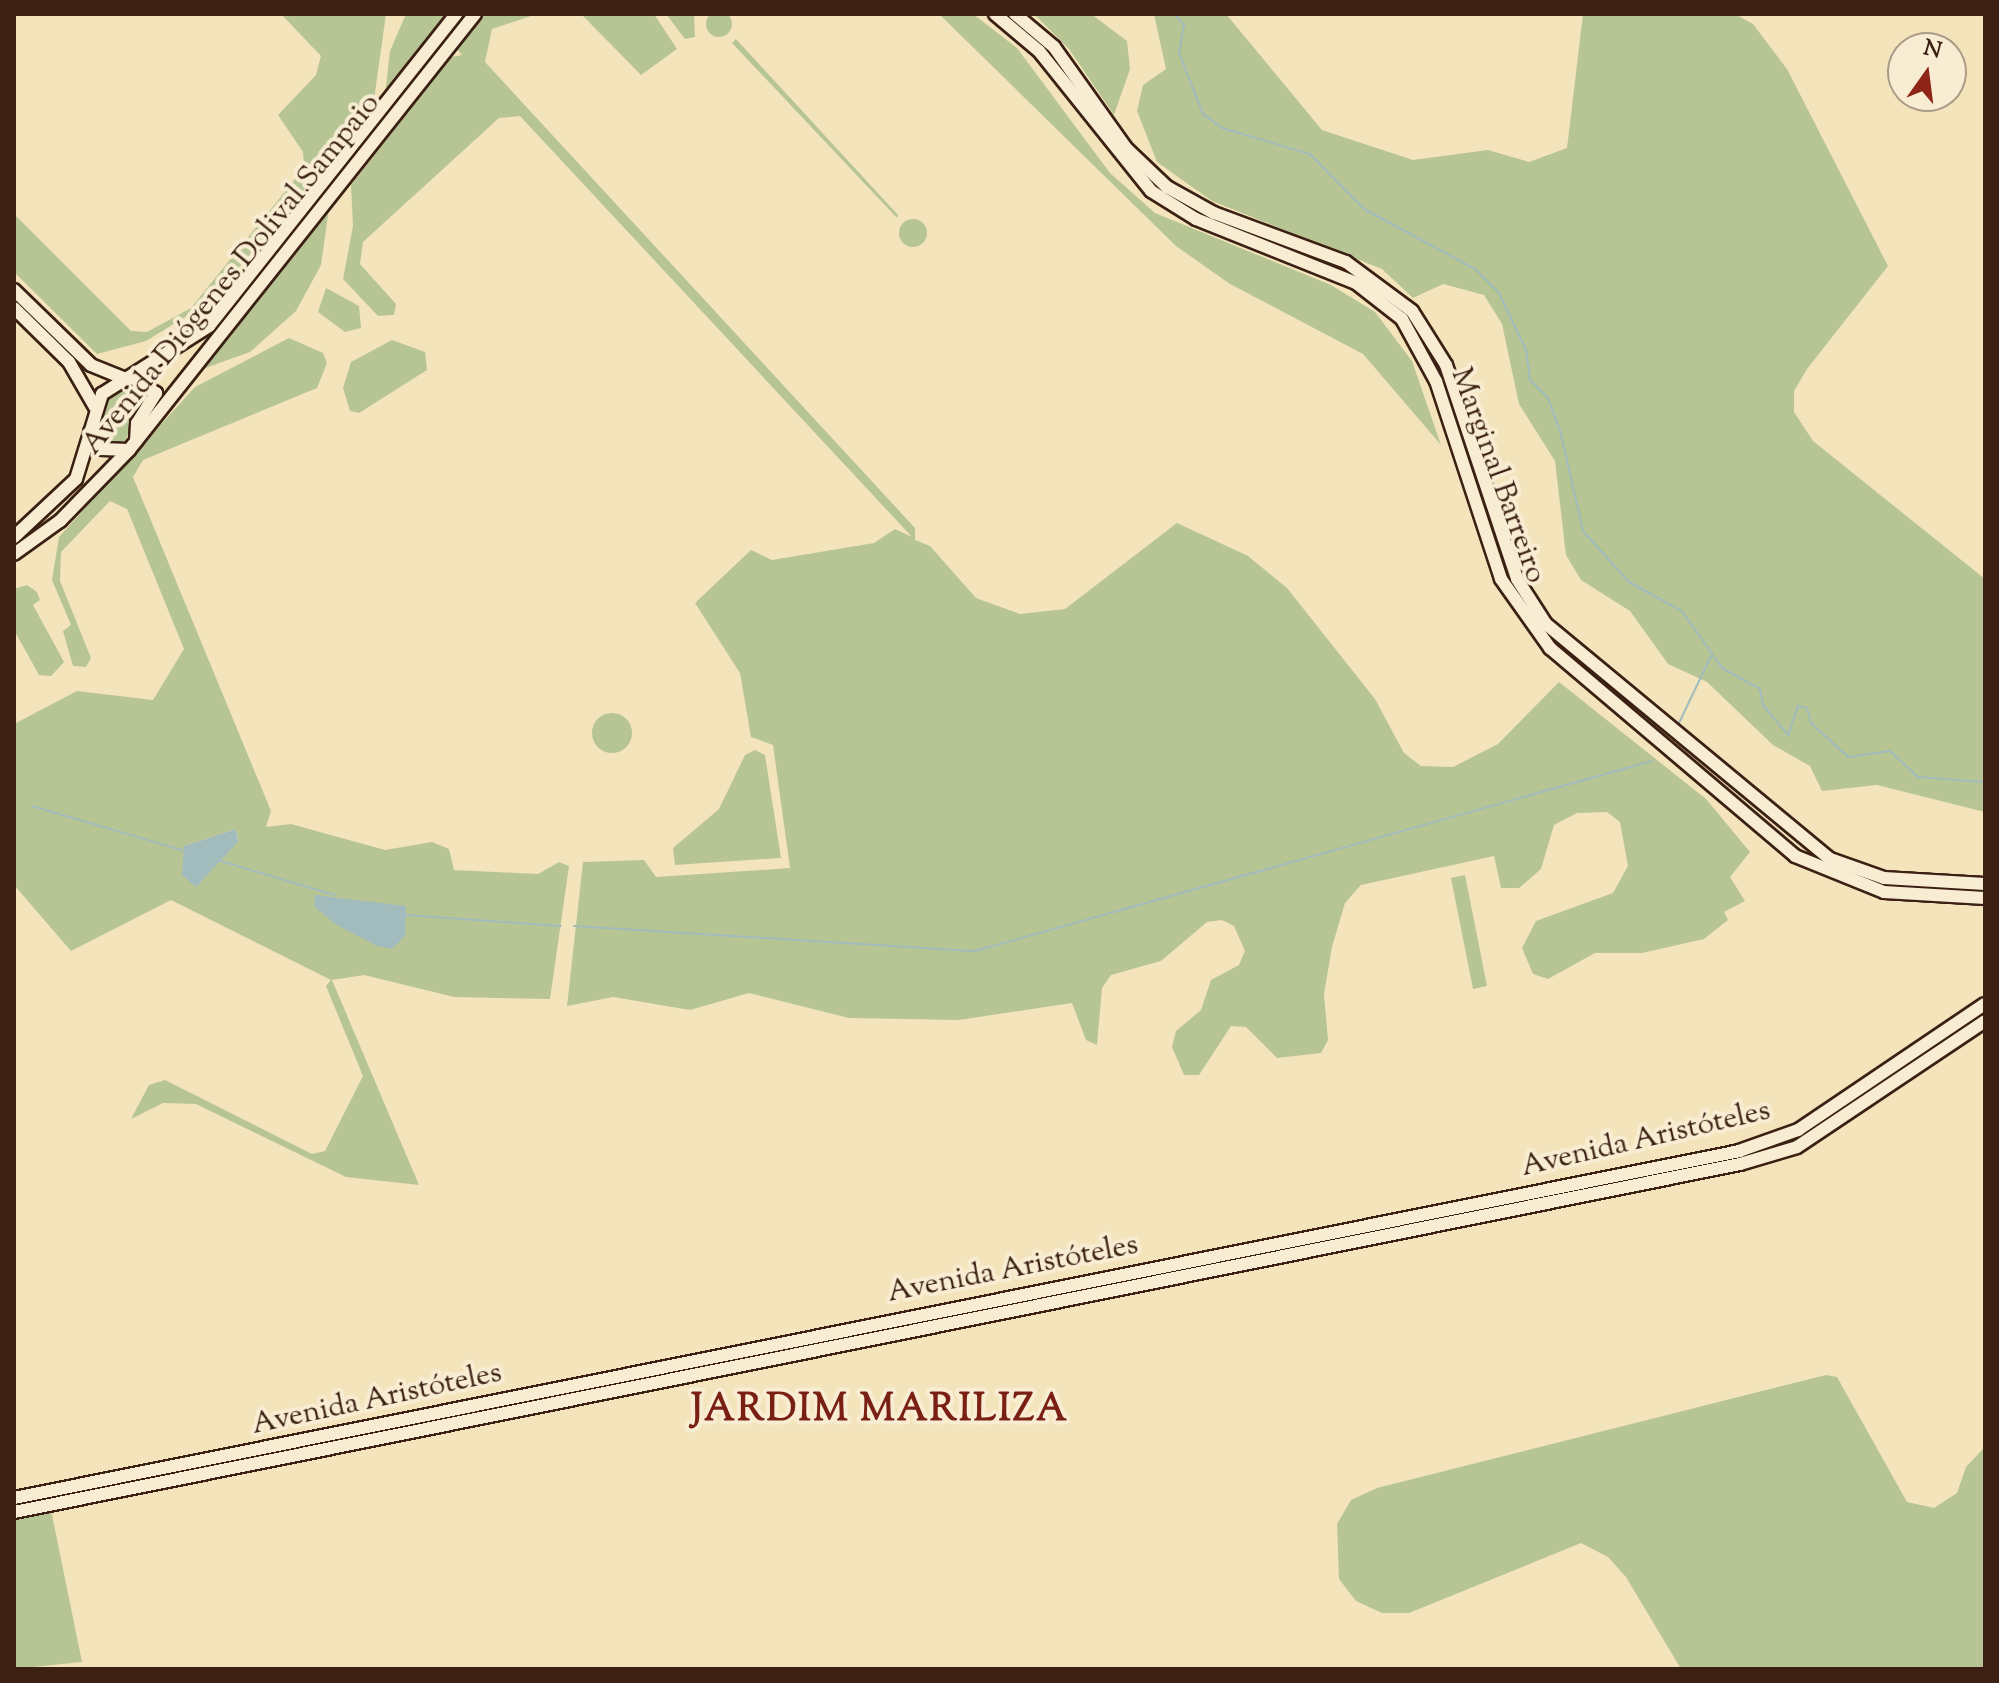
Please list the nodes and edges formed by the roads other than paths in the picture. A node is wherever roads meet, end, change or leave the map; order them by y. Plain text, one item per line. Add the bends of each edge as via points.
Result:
1 (456, 14) edge
2 (475, 14) edge
3 (995, 14) edge
4 (1015, 14) edge
5 (14, 290) edge
6 (14, 308) edge
7 (129, 377) junction
8 (95, 407) junction
9 (90, 432) junction
10 (133, 446) junction
11 (14, 537) edge
12 (14, 554) edge
13 (1985, 884) edge
14 (1985, 898) edge
15 (1985, 1004) edge
16 (1985, 1021) edge
17 (14, 1498) edge
18 (14, 1512) edge

1 - 7 street, Avenida Diógenes Dolival Sampaio via 209,326
2 - 10 street, Avenida Diógenes Dolival Sampaio
3 - 14 street, Marginal Barreiro via 1039,51 1151,191 1196,219 1356,283 1402,319 1436,381 1501,579 1550,648 1795,856 1884,892
4 - 13 street, Marginal Barreiro via 1054,47 1126,148 1167,187 1214,213 1346,262 1412,311 1446,365 1517,579 1546,624 1830,859 1884,878
5 - 7 street via 91,365
6 - 8 street via 81,376
7 - 8 street, Avenida Diógenes Dolival Sampaio via 114,382
7 - 10 street via 156,393 137,423
8 - 9 street, Avenida Diógenes Dolival Sampaio
9 - 10 street via 102,449
9 - 11 street, Avenida Diógenes Dolival Sampaio via 76,479
10 - 12 street, Avenida Diógenes Dolival Sampaio via 60,521
15 - 17 street, Avenida Aristóteles via 1798,1130 1739,1151
16 - 18 street, Avenida Aristóteles via 1797,1147 1740,1164

